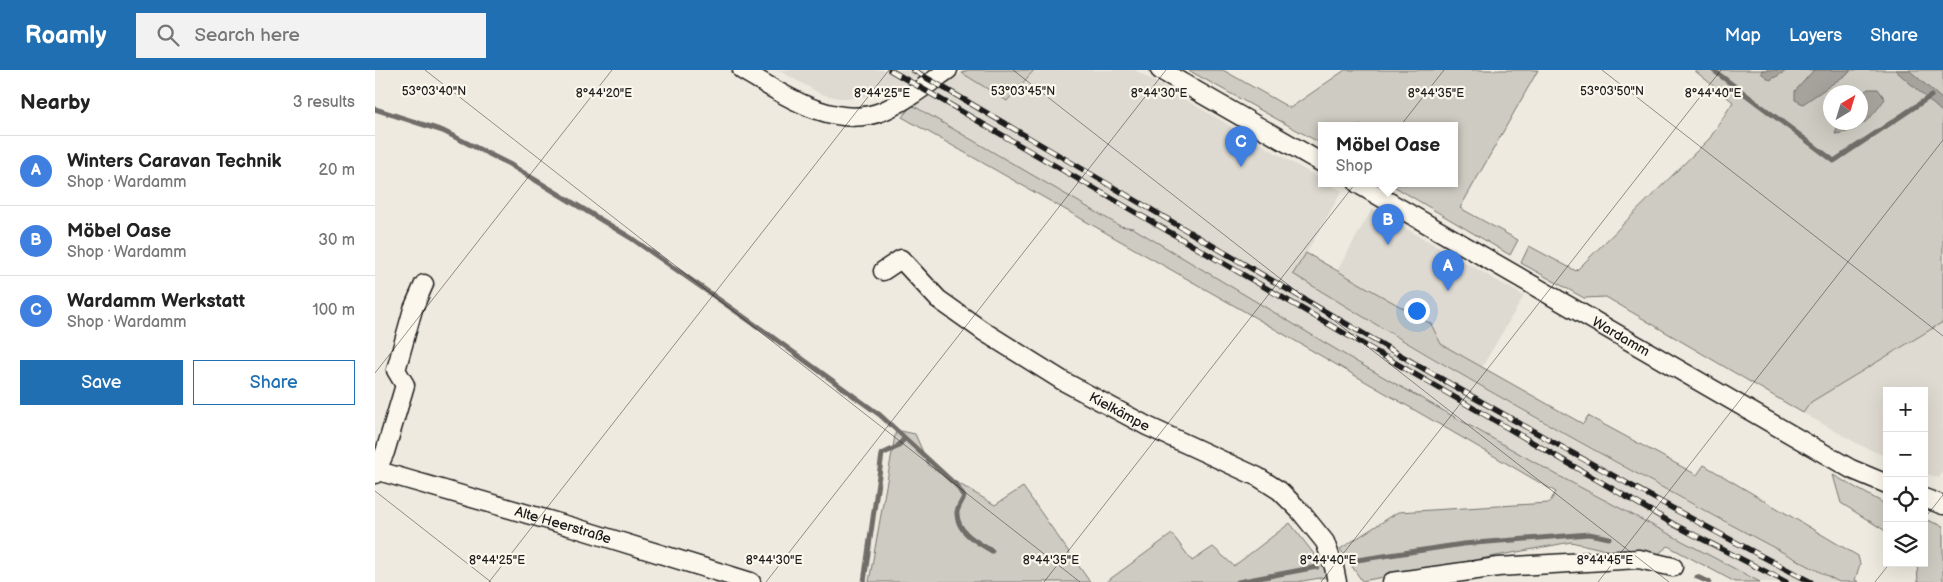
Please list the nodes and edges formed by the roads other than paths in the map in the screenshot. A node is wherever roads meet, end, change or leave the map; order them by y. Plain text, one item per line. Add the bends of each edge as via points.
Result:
1 (742, 70) edge
2 (948, 70) edge
3 (1161, 70) edge
4 (1318, 161) edge
5 (1363, 187) edge
6 (883, 271) dead end
7 (424, 284) dead end
8 (376, 471) edge
9 (1883, 482) edge
10 (1928, 499) edge
11 (1943, 504) edge
12 (1673, 567) dead end
13 (751, 582) edge
14 (1337, 582) edge
15 (1391, 582) edge

1 - 2 street via 799,102 821,111 851,116 885,110
3 - 4 street
5 - 9 street, Wardamm via 1824,454
6 - 14 street, Kielkämpe via 901,259 938,299 1063,381 1147,426 1258,477 1280,491 1325,542
7 - 8 street via 413,309 397,370 405,385
8 - 13 street, Alte Heerstraße
10 - 11 street
12 - 15 street via 1639,559 1497,568

